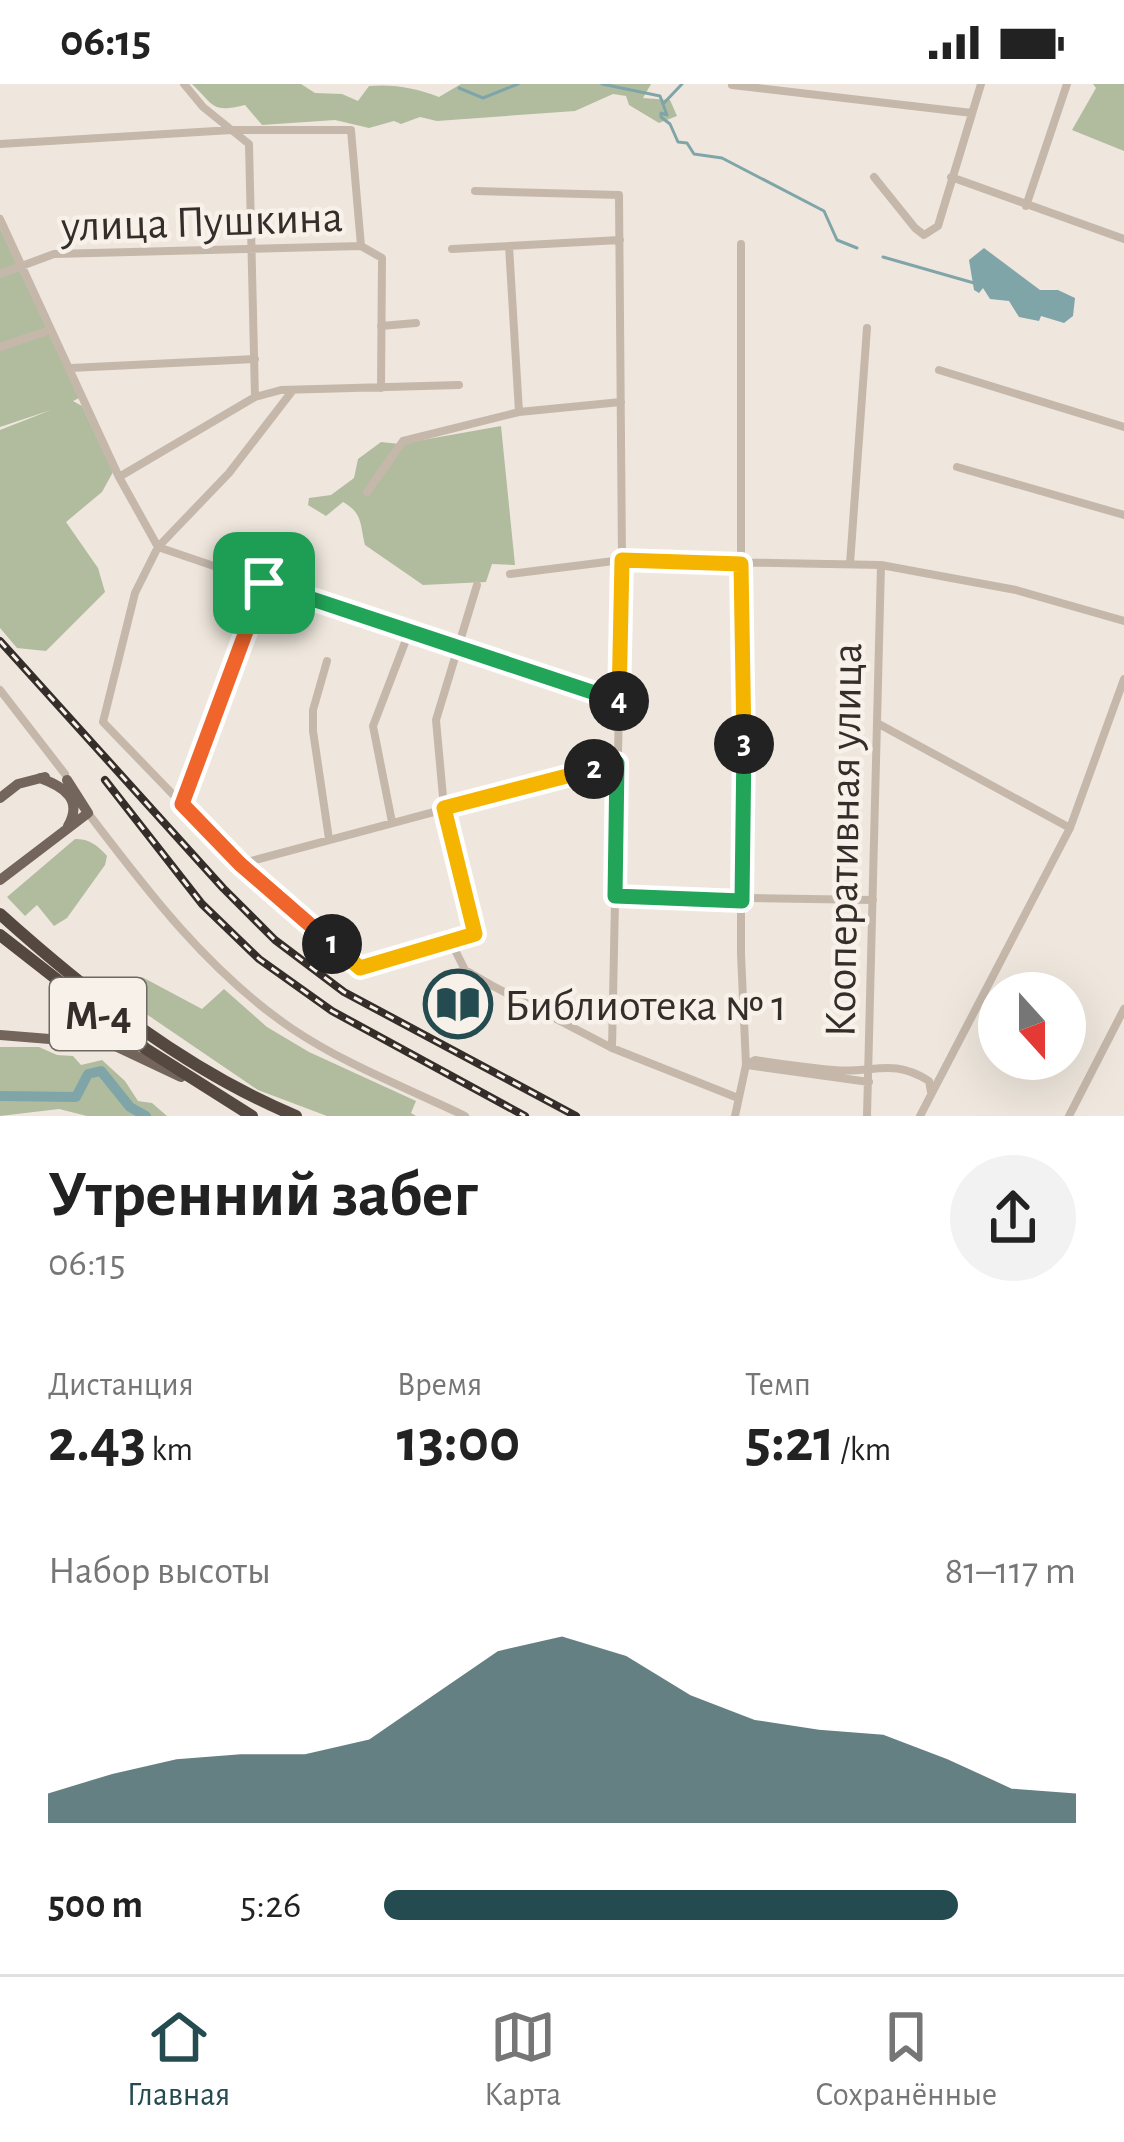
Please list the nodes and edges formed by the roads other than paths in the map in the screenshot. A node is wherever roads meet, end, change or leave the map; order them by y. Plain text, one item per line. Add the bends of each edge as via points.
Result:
1 (184, 84) edge
2 (829, 84) edge
3 (981, 84) edge
4 (1067, 84) edge
5 (733, 85) edge
6 (827, 97) junction
7 (972, 113) junction
8 (232, 130) junction
9 (0, 144) edge
10 (874, 177) dead end
11 (951, 177) junction
12 (475, 190) dead end
13 (1026, 206) junction
14 (0, 219) edge
15 (1124, 239) edge
16 (620, 240) junction
17 (741, 244) dead end
18 (361, 246) junction
19 (509, 246) junction
20 (452, 249) dead end
21 (254, 250) junction
22 (21, 264) junction
23 (0, 274) edge
24 (416, 323) dead end
25 (381, 326) junction
26 (866, 328) dead end
27 (50, 330) junction
28 (0, 347) edge
29 (255, 359) junction
30 (71, 368) junction
31 (939, 370) dead end
32 (459, 385) dead end
33 (380, 388) junction
34 (293, 390) junction
35 (254, 398) junction
36 (621, 402) junction
37 (519, 412) junction
38 (1124, 427) edge
39 (957, 467) dead end
40 (119, 477) junction
41 (367, 492) dead end
42 (1124, 514) edge
43 (158, 547) junction
44 (622, 560) junction
45 (741, 564) junction
46 (850, 564) junction
47 (881, 565) junction
48 (510, 574) dead end
49 (264, 583) junction
50 (477, 585) dead end
51 (1124, 621) edge
52 (409, 632) junction
53 (457, 649) junction
54 (327, 661) dead end
55 (1124, 679) edge
56 (0, 690) edge
57 (619, 704) junction
58 (877, 723) junction
59 (617, 763) junction
60 (59, 779) junction
61 (0, 798) edge
62 (182, 804) junction
63 (81, 805) junction
64 (444, 808) junction
65 (392, 822) junction
66 (1070, 828) junction
67 (65, 830) junction
68 (104, 834) junction
69 (329, 839) junction
70 (240, 864) junction
71 (1, 880) edge
72 (615, 896) junction
73 (873, 900) junction
74 (742, 901) junction
75 (0, 914) edge
76 (0, 935) edge
77 (451, 942) junction
78 (1124, 1009) edge
79 (0, 1035) edge
80 (611, 1048) junction
81 (746, 1065) junction
82 (870, 1067) junction
83 (869, 1082) junction
84 (200, 1087) junction
85 (931, 1093) junction
86 (738, 1097) junction
87 (252, 1116) edge
88 (296, 1116) edge
89 (465, 1116) edge
90 (735, 1116) edge
91 (867, 1116) edge
92 (920, 1116) edge
93 (1069, 1116) edge

1 - 8 street
2 - 6 street
3 - 7 street
4 - 13 street
5 - 6 street
6 - 7 street
7 - 11 street
8 - 9 street
8 - 18 street via 351,130
8 - 21 street via 249,144
10 - 11 street via 924,235 938,226
11 - 13 street
12 - 16 street via 619,195
13 - 15 street
14 - 22 street
16 - 19 street
16 - 36 street
17 - 45 street
18 - 21 street, улица Пушкина
18 - 25 street, улица Пушкина via 382,258
19 - 20 street
19 - 37 street
21 - 22 street, улица Пушкина via 54,254
21 - 29 street
22 - 23 street, улица Пушкина
22 - 27 street
24 - 25 street
25 - 33 street
26 - 46 street
27 - 28 street
27 - 30 street
29 - 30 street
29 - 35 street
30 - 40 street
31 - 38 street
32 - 33 street
33 - 34 street
34 - 35 street
34 - 43 street
35 - 40 street
36 - 37 street
36 - 44 street
37 - 41 street via 403,441
39 - 42 street
40 - 43 street
43 - 49 street
43 - 62 street via 135,593 103,722
44 - 45 street
44 - 48 street
44 - 57 street
45 - 46 street
45 - 74 street
46 - 47 street
47 - 51 street
47 - 58 street, Кооперативная улица
49 - 52 street
49 - 62 street
50 - 53 street
52 - 53 street
52 - 65 street via 373,727
53 - 57 street
53 - 64 street via 436,720
54 - 69 street via 313,731
55 - 66 street
56 - 60 street
57 - 59 street
58 - 66 street
58 - 73 street, Кооперативная улица
59 - 64 street
59 - 72 street
60 - 61 main road via 17,784
60 - 63 main road
62 - 70 street
63 - 67 main road
63 - 67 main road
63 - 68 street
64 - 65 street
64 - 77 street via 475,934
65 - 69 street
66 - 85 street
67 - 68 street
67 - 71 main road
68 - 89 street via 181,932 251,998 345,1059
69 - 70 street
70 - 77 street via 360,968
72 - 74 street
72 - 80 street
73 - 74 street
73 - 82 street, Кооперативная улица
74 - 81 street
75 - 88 highway, М-4 via 169,1047
76 - 84 highway, М-4
77 - 80 street via 465,970
78 - 93 street
79 - 84 main road via 111,1044
80 - 86 street
81 - 82 street
81 - 83 street
81 - 86 street
82 - 83 street, Кооперативная улица
82 - 85 street via 907,1069 929,1081
83 - 91 street, Кооперативная улица
84 - 87 highway, М-4
85 - 92 street
86 - 90 street

